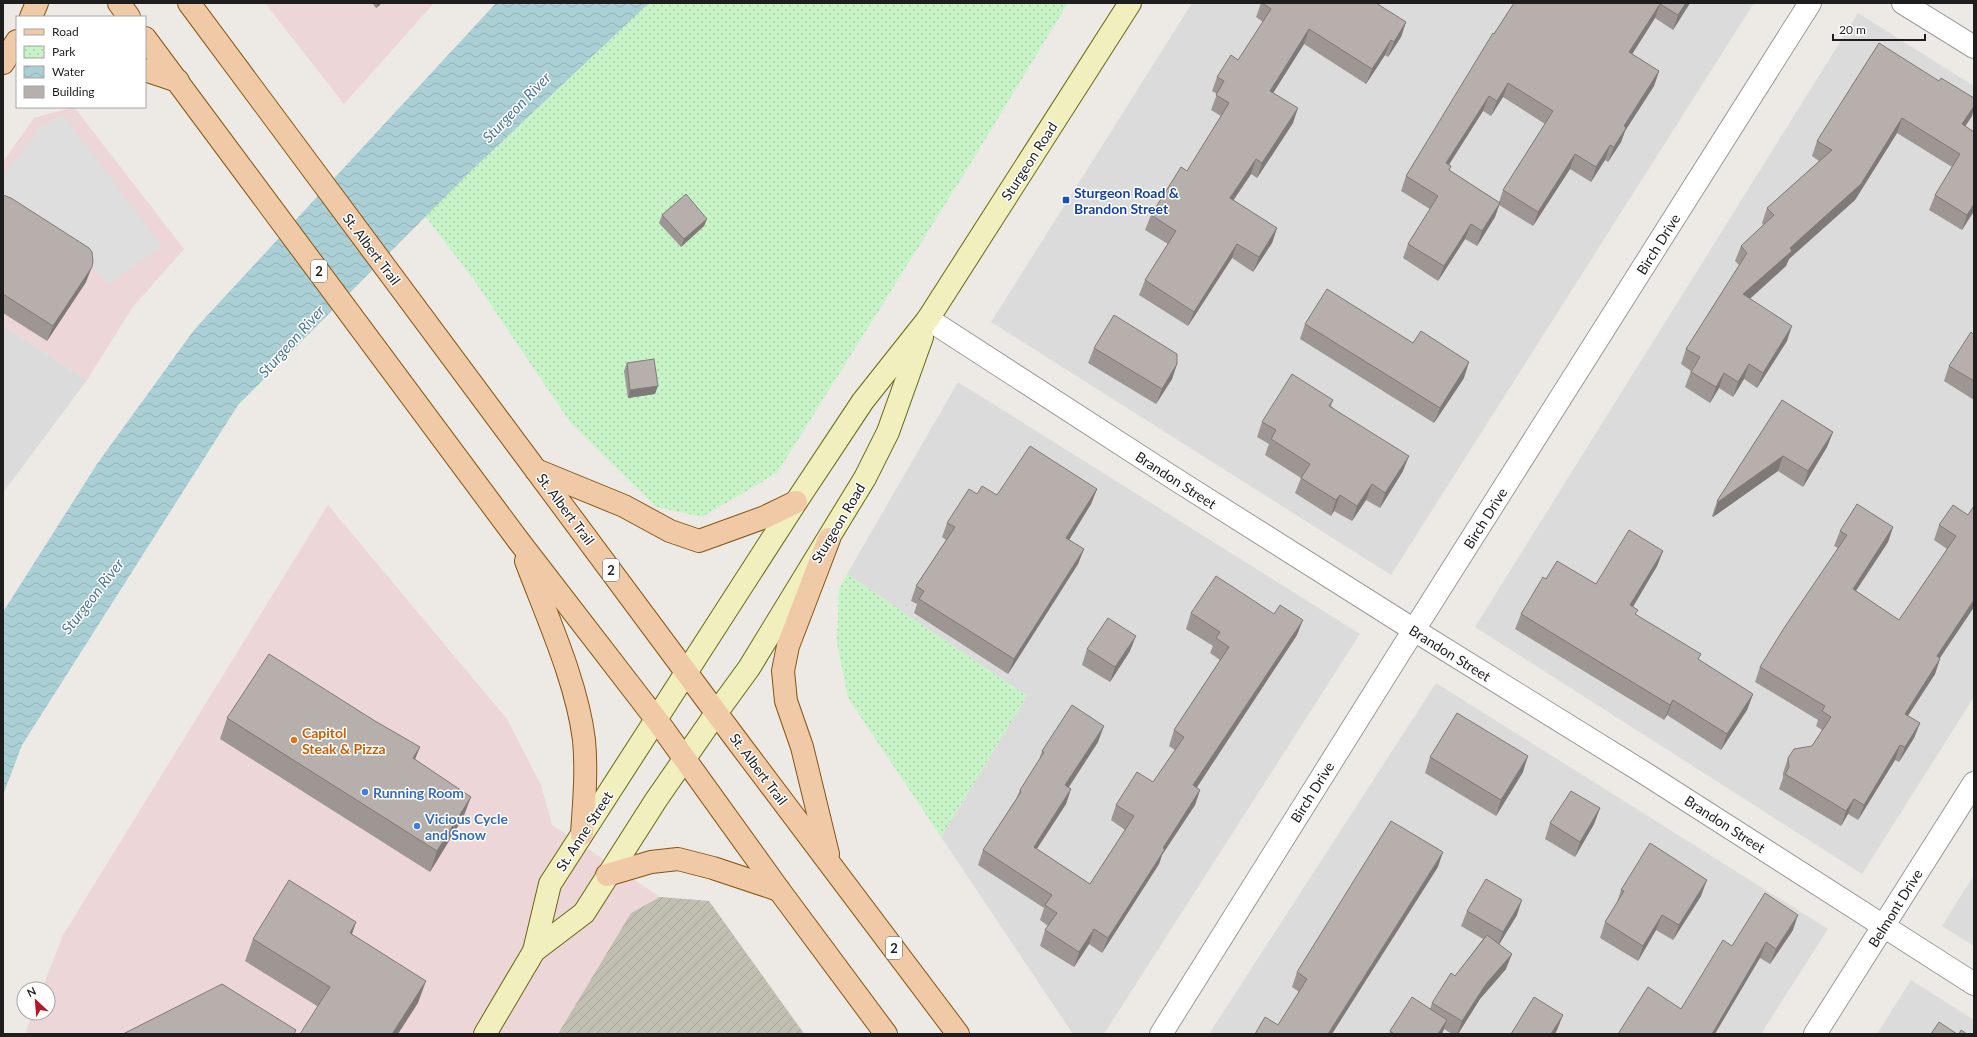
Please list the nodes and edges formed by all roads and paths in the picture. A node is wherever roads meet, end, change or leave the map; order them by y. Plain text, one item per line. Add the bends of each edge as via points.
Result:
1 (37, 3) edge
2 (119, 3) edge
3 (189, 3) edge
4 (1130, 3) edge
5 (1810, 3) edge
6 (1903, 3) edge
7 (31, 16) edge
8 (129, 16) edge
9 (146, 39) edge
10 (16, 42) edge
11 (1974, 47) edge
12 (16, 60) edge
13 (3, 63) edge
14 (146, 70) edge
15 (178, 81) junction
16 (928, 319) junction
17 (536, 470) junction
18 (796, 502) junction
19 (830, 538) junction
20 (518, 540) junction
21 (1414, 630) junction
22 (686, 671) junction
23 (717, 712) junction
24 (656, 719) junction
25 (685, 760) junction
26 (1974, 783) edge
27 (582, 834) junction
28 (830, 863) junction
29 (607, 875) junction
30 (779, 890) junction
31 (1883, 926) junction
32 (534, 952) junction
33 (1974, 984) edge
34 (485, 1034) edge
35 (886, 1034) edge
36 (958, 1034) edge
37 (1161, 1034) edge
38 (1815, 1034) edge

1 - 7 main road
2 - 8 main road
3 - 17 main road, St. Albert Trail / 2
4 - 16 main road, Sturgeon Road
5 - 21 street, Birch Drive
6 - 11 street
9 - 15 main road, 2
10 - 13 main road
12 - 13 main road
14 - 15 main road
15 - 20 main road, 2
16 - 18 main road, Sturgeon Road via 864,401
16 - 19 main road, Sturgeon Road via 888,432
16 - 21 street, Brandon Street
17 - 18 main road via 624,506 670,531 699,541 765,517
17 - 22 main road, St. Albert Trail / 2
18 - 22 main road, Sturgeon Road
19 - 23 main road, Sturgeon Road via 749,668
19 - 28 main road via 788,646 783,671 786,701 802,748
20 - 24 main road, 2
20 - 27 main road via 569,677 583,738 586,762
21 - 31 street, Brandon Street via 1646,774
21 - 37 street, Birch Drive
22 - 23 main road, St. Albert Trail / 2
22 - 24 main road, St. Anne Street
23 - 25 main road, Sturgeon Road
23 - 28 main road, St. Albert Trail / 2
24 - 25 main road, 2
24 - 27 main road, St. Anne Street
25 - 29 main road, St. Anne Street
25 - 30 main road, 2
26 - 31 street, Belmont Drive
27 - 32 main road, St. Anne Street via 550,884
28 - 36 main road, St. Albert Trail / 2
29 - 30 main road via 651,862 678,858
29 - 32 main road, St. Anne Street via 584,913
30 - 35 main road, 2
31 - 33 street, Brandon Street
31 - 38 street, Belmont Drive
32 - 34 main road, St. Anne Street

